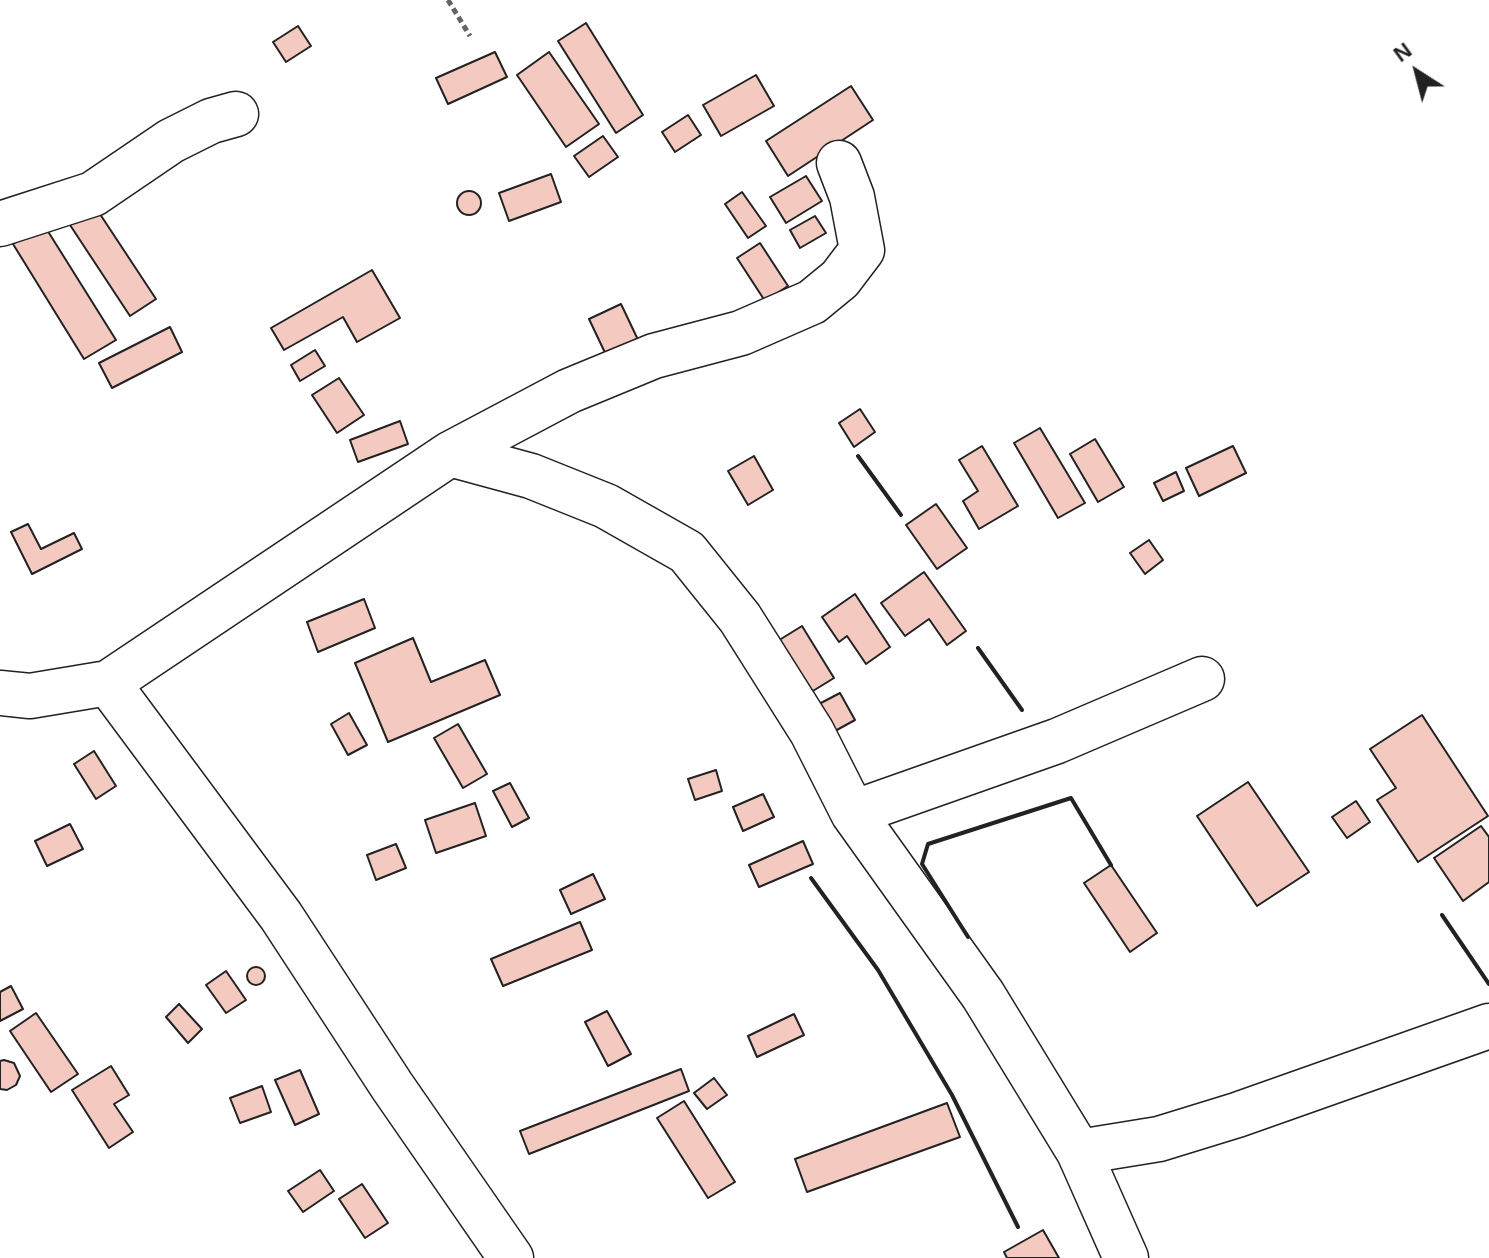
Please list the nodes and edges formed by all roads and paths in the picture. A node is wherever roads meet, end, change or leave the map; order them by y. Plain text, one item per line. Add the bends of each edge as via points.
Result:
1 (448, 0) edge
2 (470, 36) dead end
3 (236, 114) dead end
4 (839, 163) dead end
5 (0, 224) edge
6 (450, 454) junction
7 (1202, 679) dead end
8 (108, 683) junction
9 (0, 693) edge
10 (853, 813) junction
11 (1489, 1026) edge
12 (1079, 1152) junction
13 (511, 1258) edge
14 (1126, 1258) edge

1 - 2 path
3 - 5 street via 171,141 93,194
4 - 6 street via 862,250 840,279 812,302 741,333 654,356 569,391
6 - 8 street
6 - 10 street via 531,476 606,506 687,552 740,618 812,732
7 - 10 street via 1057,741
8 - 9 street via 30,696
8 - 13 street via 281,916
10 - 12 street via 983,995
11 - 12 street via 1159,1139
12 - 14 street

